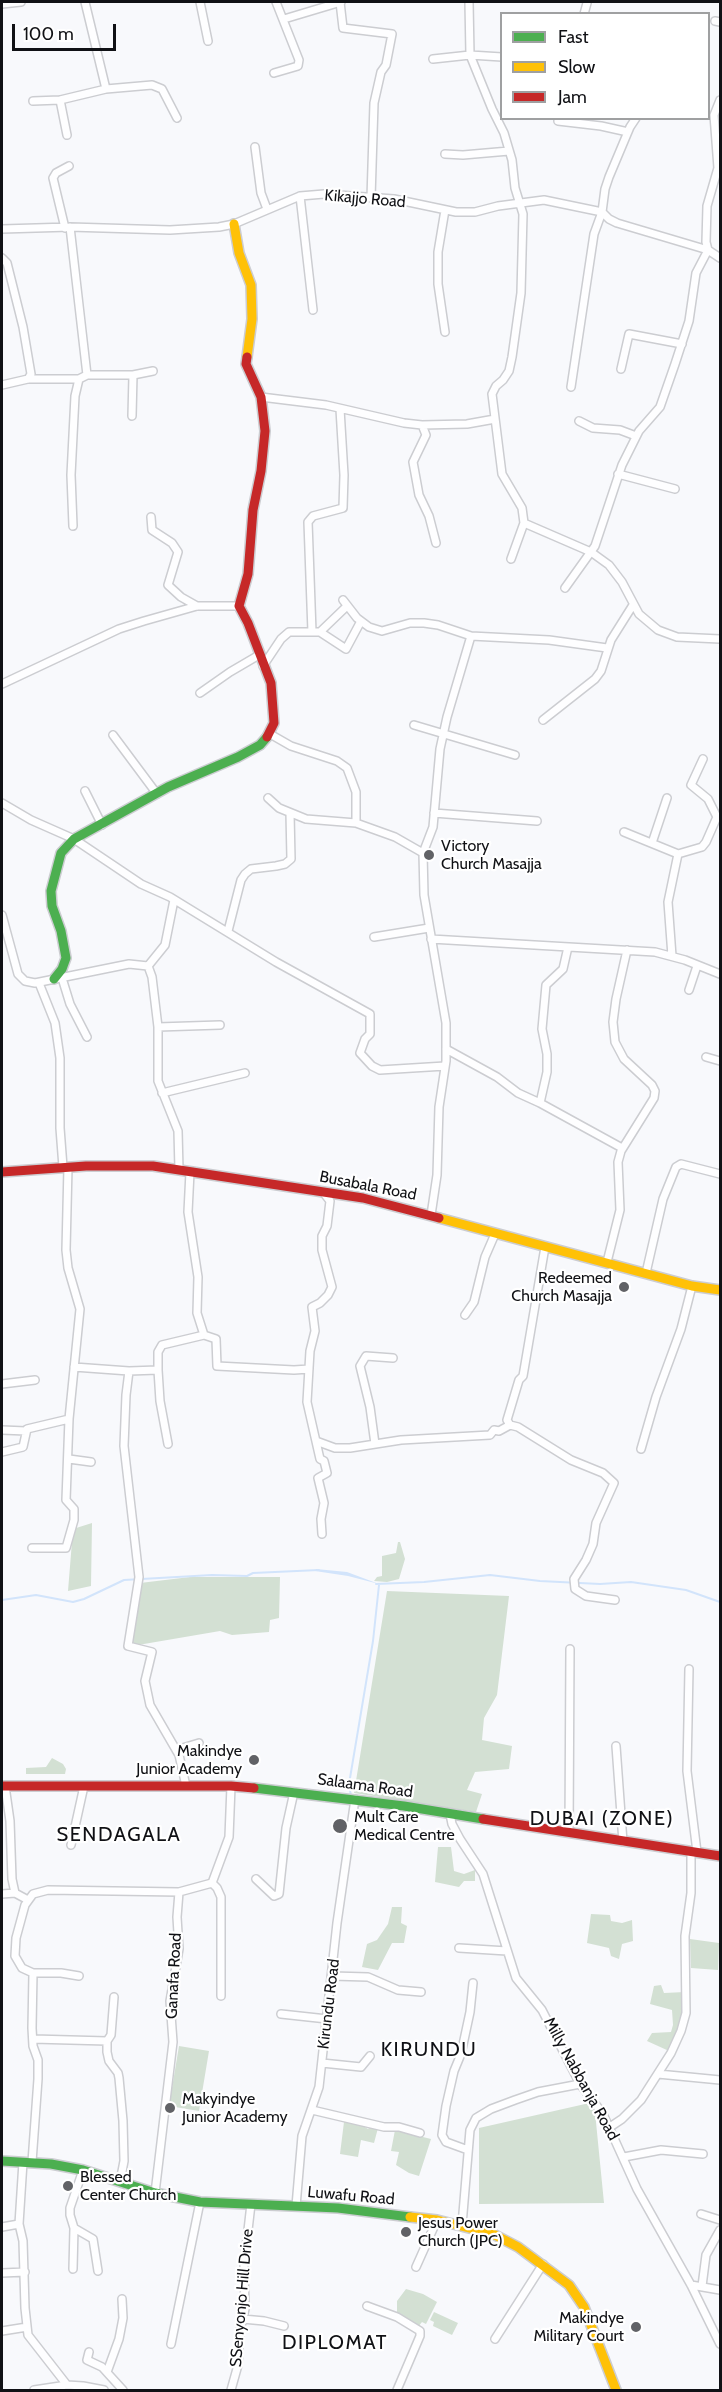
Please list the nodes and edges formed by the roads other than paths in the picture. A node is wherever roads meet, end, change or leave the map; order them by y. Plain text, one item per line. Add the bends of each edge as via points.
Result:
1 (21, 2) edge
2 (85, 2) edge
3 (200, 2) edge
4 (276, 2) edge
5 (340, 2) edge
6 (469, 2) edge
7 (587, 3) dead end
8 (2, 4) edge
9 (585, 12) edge
10 (284, 19) junction
11 (208, 41) dead end
12 (470, 55) junction
13 (500, 57) edge
14 (433, 59) dead end
15 (274, 73) dead end
16 (106, 89) junction
17 (33, 100) dead end
18 (60, 100) junction
19 (720, 100) edge
20 (711, 115) edge
21 (177, 118) dead end
22 (635, 120) edge
23 (558, 121) dead end
24 (628, 132) junction
25 (67, 135) dead end
26 (255, 147) dead end
27 (509, 151) junction
28 (445, 154) dead end
29 (69, 166) dead end
30 (300, 196) junction
31 (371, 198) junction
32 (521, 202) junction
33 (267, 209) junction
34 (446, 210) junction
35 (602, 212) junction
36 (234, 224) junction
37 (67, 228) junction
38 (2, 229) edge
39 (708, 250) junction
40 (2, 258) edge
41 (720, 258) edge
42 (313, 310) dead end
43 (446, 332) dead end
44 (682, 344) junction
45 (621, 369) dead end
46 (153, 371) dead end
47 (87, 375) junction
48 (134, 375) junction
49 (28, 379) junction
50 (79, 379) junction
51 (2, 385) edge
52 (571, 387) dead end
53 (261, 397) junction
54 (340, 409) junction
55 (132, 416) dead end
56 (495, 419) junction
57 (579, 422) dead end
58 (422, 424) junction
59 (636, 436) junction
60 (618, 474) junction
61 (675, 489) dead end
62 (151, 517) dead end
63 (524, 523) junction
64 (73, 526) dead end
65 (436, 543) dead end
66 (591, 552) junction
67 (511, 559) dead end
68 (565, 588) dead end
69 (633, 605) junction
70 (197, 606) junction
71 (239, 606) junction
72 (361, 621) junction
73 (316, 632) junction
74 (471, 636) junction
75 (720, 639) edge
76 (607, 648) junction
77 (259, 655) junction
78 (263, 666) junction
79 (2, 684) edge
80 (200, 693) dead end
81 (543, 720) dead end
82 (414, 725) dead end
83 (270, 734) junction
84 (113, 735) dead end
85 (443, 735) junction
86 (515, 755) dead end
87 (703, 759) dead end
88 (85, 790) dead end
89 (157, 794) junction
90 (268, 798) dead end
91 (667, 798) dead end
92 (2, 803) edge
93 (291, 813) junction
94 (434, 813) junction
95 (718, 817) edge
96 (537, 820) dead end
97 (356, 823) junction
98 (102, 825) junction
99 (624, 832) dead end
100 (74, 839) junction
101 (652, 843) junction
102 (423, 854) junction
103 (678, 854) junction
104 (174, 900) junction
105 (2, 915) edge
106 (429, 927) junction
107 (228, 931) junction
108 (374, 937) dead end
109 (431, 939) junction
110 (568, 947) junction
111 (627, 950) junction
112 (672, 956) junction
113 (148, 966) junction
114 (697, 966) junction
115 (720, 974) edge
116 (58, 979) junction
117 (39, 983) junction
118 (689, 990) dead end
119 (220, 1025) dead end
120 (158, 1027) junction
121 (87, 1037) dead end
122 (446, 1049) junction
123 (706, 1057) dead end
124 (720, 1061) edge
125 (445, 1066) junction
126 (245, 1073) dead end
127 (162, 1093) junction
128 (540, 1103) junction
129 (622, 1148) junction
130 (65, 1167) junction
131 (179, 1170) junction
132 (2, 1172) edge
133 (190, 1172) junction
134 (720, 1174) edge
135 (323, 1192) junction
136 (431, 1215) junction
137 (495, 1234) junction
138 (546, 1247) junction
139 (607, 1263) junction
140 (646, 1273) junction
141 (692, 1286) junction
142 (720, 1290) edge
143 (465, 1315) dead end
144 (204, 1335) junction
145 (393, 1358) dead end
146 (74, 1367) junction
147 (309, 1369) junction
148 (158, 1370) junction
149 (129, 1371) junction
150 (35, 1380) dead end
151 (2, 1383) edge
152 (69, 1419) junction
153 (510, 1425) junction
154 (2, 1430) edge
155 (26, 1431) junction
156 (316, 1441) junction
157 (168, 1444) dead end
158 (375, 1444) junction
159 (641, 1449) dead end
160 (2, 1452) edge
161 (69, 1459) junction
162 (91, 1462) dead end
163 (322, 1534) dead end
164 (32, 1548) dead end
165 (615, 1600) dead end
166 (570, 1649) dead end
167 (689, 1669) dead end
168 (199, 1743) dead end
169 (616, 1746) dead end
170 (176, 1750) junction
171 (3, 1786) edge
172 (84, 1786) junction
173 (186, 1786) junction
174 (231, 1786) junction
175 (294, 1792) junction
176 (355, 1799) junction
177 (450, 1814) junction
178 (568, 1833) junction
179 (623, 1842) junction
180 (71, 1845) dead end
181 (694, 1852) junction
182 (720, 1856) edge
183 (256, 1879) dead end
184 (212, 1882) junction
185 (179, 1892) junction
186 (15, 1893) junction
187 (2, 1894) edge
188 (28, 1900) junction
189 (459, 1948) dead end
190 (507, 1951) junction
191 (33, 1973) junction
192 (79, 1976) dead end
193 (332, 1976) junction
194 (473, 1983) dead end
195 (421, 1992) dead end
196 (221, 1996) dead end
197 (114, 1997) dead end
198 (281, 2014) dead end
199 (327, 2019) junction
200 (33, 2039) junction
201 (107, 2040) junction
202 (370, 2056) dead end
203 (322, 2063) junction
204 (658, 2074) junction
205 (720, 2080) edge
206 (580, 2084) junction
207 (312, 2110) junction
208 (610, 2127) junction
209 (420, 2133) dead end
210 (468, 2150) junction
211 (704, 2154) dead end
212 (624, 2157) junction
213 (2, 2161) edge
214 (27, 2162) junction
215 (83, 2170) junction
216 (120, 2182) junction
217 (155, 2193) junction
218 (200, 2202) junction
219 (251, 2204) junction
220 (296, 2206) junction
221 (701, 2214) dead end
222 (437, 2220) junction
223 (720, 2220) edge
224 (19, 2224) junction
225 (462, 2225) junction
226 (2, 2227) edge
227 (74, 2228) junction
228 (720, 2230) edge
229 (543, 2264) junction
230 (416, 2267) dead end
231 (73, 2269) dead end
232 (98, 2271) dead end
233 (24, 2272) junction
234 (2, 2273) edge
235 (691, 2285) junction
236 (702, 2286) junction
237 (720, 2289) edge
238 (122, 2299) dead end
239 (367, 2306) dead end
240 (243, 2319) junction
241 (284, 2326) dead end
242 (27, 2327) junction
243 (2, 2331) edge
244 (495, 2339) dead end
245 (171, 2344) dead end
246 (720, 2344) edge
247 (89, 2352) dead end
248 (107, 2372) junction
249 (68, 2385) junction
250 (34, 2391) edge
251 (104, 2391) edge
252 (123, 2391) edge
253 (231, 2391) edge
254 (397, 2391) edge
255 (616, 2391) edge

1 - 8 street
2 - 16 street
3 - 11 street
4 - 10 street
5 - 10 street
5 - 31 street via 343,28 392,34 374,103
6 - 12 street
7 - 9 street
10 - 15 street via 299,63
12 - 13 street
12 - 14 street
12 - 27 street via 501,122
16 - 18 street
16 - 21 street via 157,86 167,96
17 - 18 street
18 - 25 street
19 - 20 street
20 - 39 street via 718,168 707,206
22 - 24 street
23 - 24 street
24 - 35 street via 605,189
26 - 33 street
27 - 28 street
27 - 32 street
29 - 37 street via 53,178
30 - 31 street, Kikajjo Road
30 - 33 street, Kikajjo Road
30 - 42 street
31 - 34 street, Kikajjo Road
32 - 34 street, Kikajjo Road via 475,212
32 - 35 street, Kikajjo Road via 544,200
32 - 56 street via 520,293 509,371 492,394
33 - 36 street, Kikajjo Road
34 - 43 street via 438,252 438,284
35 - 39 street, Kikajjo Road via 617,223
35 - 52 street via 594,234
36 - 37 street, Kikajjo Road via 170,230
36 - 53 street via 251,285 252,319 246,364
37 - 38 street, Kikajjo Road
37 - 47 street
39 - 41 street, Kikajjo Road
39 - 44 street via 696,273
40 - 49 street via 7,263 23,327 31,374
44 - 45 street via 629,334
44 - 59 street via 664,399
46 - 48 street
47 - 48 street
47 - 50 street
48 - 55 street
49 - 50 street
49 - 51 street
50 - 64 street via 72,464
53 - 54 street
53 - 71 street via 263,452 248,574
54 - 58 street
54 - 73 street via 343,508 313,516 308,522
56 - 58 street via 467,424
56 - 63 street via 502,474 522,508
57 - 59 street
58 - 65 street via 426,435 413,462 419,495
59 - 60 street
60 - 61 street
60 - 66 street
62 - 70 street via 152,530 178,552 168,585
63 - 66 street
63 - 67 street
66 - 68 street
66 - 69 street via 609,565
69 - 75 street via 648,623 668,635
69 - 76 street
70 - 71 street
70 - 79 street via 119,629
71 - 77 street
72 - 73 street via 345,603
72 - 73 street via 346,650
72 - 74 street via 382,631 424,623
73 - 78 street via 289,632
74 - 76 street
74 - 85 street
76 - 81 street via 595,679
77 - 78 street
77 - 80 street
78 - 83 street via 272,683 274,723
82 - 85 street
83 - 89 street via 245,753
83 - 97 street via 347,768 356,792
84 - 89 street
85 - 86 street
85 - 94 street
87 - 95 street via 692,785
88 - 98 street
89 - 98 street
90 - 93 street
91 - 101 street
92 - 100 street
93 - 97 street via 320,821
93 - 107 street via 291,859 245,874
94 - 96 street
94 - 102 street
95 - 103 street via 702,846
97 - 102 street via 395,837
98 - 100 street
99 - 101 street
100 - 104 street via 141,884
100 - 116 street via 61,853 51,891 66,958
101 - 103 street
102 - 106 street
103 - 112 street via 668,902
104 - 107 street
104 - 113 street via 165,945
105 - 117 street via 18,974 25,981
106 - 108 street
106 - 109 street
107 - 125 street via 370,1014 370,1034 360,1053 372,1066 380,1070
109 - 110 street
109 - 122 street via 446,1023
110 - 111 street
110 - 128 street via 563,969 546,985 542,1029 547,1072
111 - 112 street
111 - 129 street via 616,999 615,1042 624,1059 655,1091
112 - 114 street
113 - 116 street via 129,964
113 - 120 street
114 - 115 street
114 - 118 street
116 - 117 street
116 - 121 street
117 - 130 street via 55,1023 60,1058 60,1128
119 - 120 street
120 - 127 street via 157,1072
122 - 125 street
122 - 128 street
123 - 124 street
125 - 136 street
126 - 127 street
127 - 131 street via 178,1131
128 - 129 street
129 - 139 street via 618,1162 620,1210
130 - 131 street, Busabala Road via 123,1165
130 - 132 street, Busabala Road
130 - 146 street via 66,1250 80,1308
131 - 133 street, Busabala Road
133 - 135 street, Busabala Road
133 - 144 street via 188,1212 198,1277 197,1313
134 - 140 street via 681,1164 676,1167 663,1199
135 - 136 street, Busabala Road via 382,1201
135 - 147 street via 330,1201 322,1250 332,1287 320,1304 312,1306 315,1331
136 - 137 street, Busabala Road
137 - 138 street, Busabala Road
137 - 143 street via 473,1306
138 - 139 street, Busabala Road
138 - 153 street via 523,1376 507,1420
139 - 140 street, Busabala Road
140 - 141 street, Busabala Road
141 - 142 street, Busabala Road
141 - 159 street
144 - 147 street via 216,1339 217,1366
144 - 148 street via 162,1345
145 - 158 street via 366,1356 360,1366
146 - 149 street
146 - 152 street
147 - 156 street via 307,1402
148 - 149 street
148 - 157 street
149 - 170 street via 124,1446 139,1580 128,1646 152,1652 145,1681 150,1705
150 - 151 street
152 - 155 street
152 - 161 street
153 - 158 street via 490,1435
153 - 165 street via 571,1460 603,1473 614,1483 596,1523 593,1544 574,1579 575,1589 586,1596
154 - 155 street
155 - 160 street via 22,1447
156 - 158 street via 335,1448
156 - 163 street via 327,1473 318,1478 324,1503
161 - 162 street
161 - 164 street via 66,1500 74,1509 74,1520 66,1548
166 - 178 street
167 - 181 street via 687,1771
168 - 170 street
169 - 179 street
170 - 173 street
171 - 172 street, Salaama Road
171 - 186 street via 10,1821
172 - 173 street, Salaama Road
172 - 180 street
173 - 174 street, Salaama Road
174 - 175 street, Salaama Road
174 - 184 street via 229,1837
175 - 176 street, Salaama Road
175 - 183 street via 279,1894 274,1896
176 - 177 street, Salaama Road
176 - 193 street, Kirundu Road
177 - 178 street, Salaama Road
177 - 190 street, Milly Nabbanja Road via 459,1839 483,1874
178 - 179 street, Salaama Road
179 - 181 street, Salaama Road
181 - 182 street, Salaama Road
181 - 204 street via 686,1936 686,2013
184 - 185 street
184 - 196 street via 221,1897
185 - 188 street via 48,1890 33,1894
185 - 217 street, Ganafa Road via 178,1950 170,2001 173,2042
186 - 187 street
186 - 188 street
188 - 191 street via 16,1938 15,1956 21,1968
189 - 190 street
190 - 206 street, Milly Nabbanja Road via 516,1978 542,2010
191 - 192 street
191 - 200 street
193 - 195 street via 368,1977 398,1990
193 - 199 street, Kirundu Road
194 - 210 street via 442,2135 446,2142
197 - 201 street via 111,2035
198 - 199 street
199 - 203 street, Kirundu Road
200 - 201 street
200 - 214 street via 38,2079
201 - 216 street via 107,2056 119,2078 123,2121
202 - 203 street via 361,2067
203 - 207 street, Kirundu Road
204 - 205 street
204 - 208 street via 635,2106
206 - 208 street, Milly Nabbanja Road
206 - 210 street via 538,2092 480,2114 470,2130
207 - 209 street
207 - 220 street, Kirundu Road via 302,2136
208 - 212 street, Milly Nabbanja Road
210 - 225 street
211 - 212 street via 661,2150
212 - 235 street, Milly Nabbanja Road via 654,2221
213 - 214 street, Luwafu Road
214 - 215 street, Luwafu Road
214 - 224 street
215 - 216 street, Luwafu Road
215 - 227 street via 70,2208
216 - 217 street, Luwafu Road
217 - 218 street, Luwafu Road
218 - 219 street, Luwafu Road
218 - 245 street
219 - 220 street, Luwafu Road
219 - 240 street, SSenyonjo Hill Drive
220 - 222 street, Luwafu Road
221 - 223 street
222 - 225 street, Luwafu Road
222 - 230 street
224 - 226 street
224 - 233 street
225 - 229 street, Luwafu Road via 501,2238
227 - 231 street
227 - 232 street via 93,2239
228 - 236 street via 706,2255
229 - 244 street
229 - 255 street, Luwafu Road via 569,2285 584,2307
233 - 234 street
233 - 242 street
235 - 236 street
235 - 246 street, Milly Nabbanja Road
236 - 237 street
238 - 248 street via 119,2339
239 - 254 street via 420,2331
240 - 241 street
240 - 253 street, SSenyonjo Hill Drive
242 - 243 street
242 - 249 street via 32,2340
247 - 248 street via 87,2360
248 - 252 street
249 - 250 street
249 - 251 street

